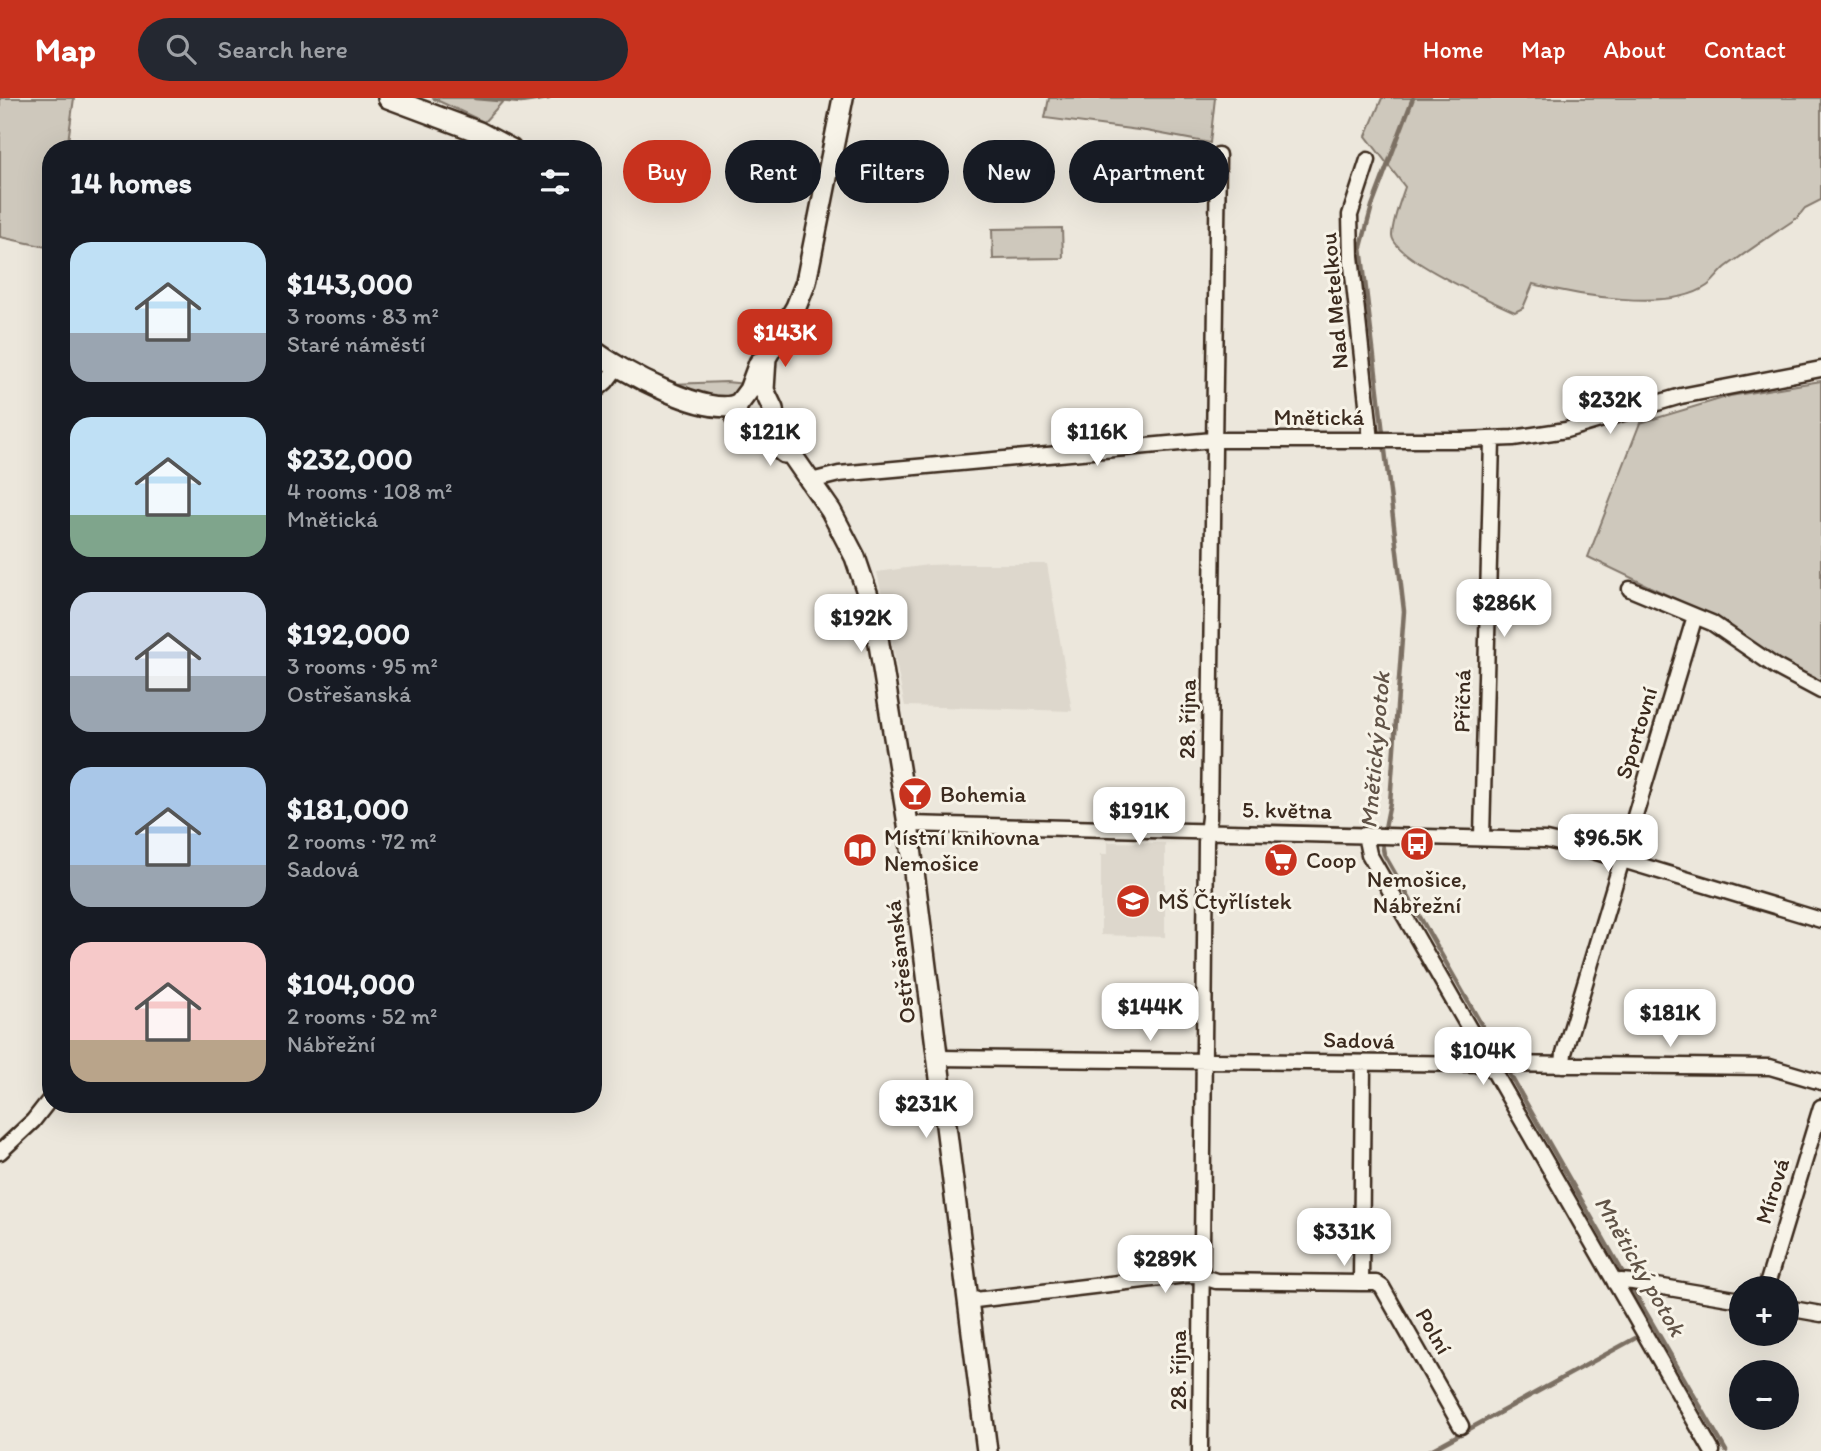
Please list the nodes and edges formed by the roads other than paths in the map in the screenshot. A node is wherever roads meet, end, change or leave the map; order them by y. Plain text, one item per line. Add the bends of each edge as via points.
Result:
1 (843, 98) edge
2 (392, 99) edge
3 (494, 140) edge
4 (1368, 160) dead end
5 (1217, 203) edge
6 (777, 339) junction
7 (602, 355) edge
8 (618, 366) junction
9 (1821, 369) edge
10 (602, 385) edge
11 (686, 399) junction
12 (740, 401) junction
13 (771, 408) junction
14 (747, 431) junction
15 (1213, 440) junction
16 (1371, 440) junction
17 (1492, 440) junction
18 (806, 476) junction
19 (1630, 589) dead end
20 (1695, 616) junction
21 (1821, 691) edge
22 (908, 824) junction
23 (1207, 831) junction
24 (1367, 835) junction
25 (1482, 837) junction
26 (1622, 860) junction
27 (1821, 920) edge
28 (936, 1059) junction
29 (1203, 1061) junction
30 (1363, 1063) junction
31 (1500, 1064) junction
32 (1563, 1065) junction
33 (1821, 1082) edge
34 (1821, 1107) edge
35 (42, 1110) edge
36 (0, 1152) edge
37 (1201, 1276) junction
38 (1770, 1276) edge
39 (1623, 1282) junction
40 (1362, 1283) junction
41 (1729, 1298) edge
42 (967, 1301) junction
43 (1799, 1310) edge
44 (1821, 1314) edge
45 (1461, 1426) dead end
46 (987, 1451) edge
47 (1200, 1451) edge
48 (1712, 1451) edge

1 - 6 street via 806,282
2 - 3 street
4 - 16 street, Nad Metelkou via 1350,215
5 - 15 street, 28. října
6 - 12 street via 756,367
6 - 13 street via 765,362 763,383
7 - 8 street
8 - 10 street
8 - 11 street
9 - 17 street, Mnětická via 1681,396 1566,430
11 - 12 street via 718,408
11 - 14 street
12 - 13 street via 760,396
12 - 14 street via 735,416
13 - 14 street via 768,428
13 - 18 street via 776,432
14 - 18 street via 769,439
15 - 16 street, Mnětická
15 - 18 street, Mnětická
15 - 23 street, 28. října
16 - 17 street, Mnětická
17 - 25 street, Příčná
18 - 22 street, Ostřešanská via 831,510 870,597
19 - 20 street
20 - 21 street
20 - 26 street, Sportovní
22 - 23 street, 5. května
22 - 28 street, Ostřešanská
23 - 24 street, 5. května
23 - 29 street, 28. října
24 - 25 street, 5. května
24 - 31 street via 1369,854
25 - 26 street, 5. května via 1567,844
26 - 27 street, 5. května
26 - 32 street, Sportovní
28 - 29 street, Sadová
28 - 42 street, Ostřešanská
29 - 30 street, Sadová
29 - 37 street, 28. října
30 - 31 street, Sadová
30 - 40 street
31 - 32 street, Sadová
31 - 39 street
32 - 33 street, Sadová via 1770,1067
34 - 38 street, Mírová
35 - 36 street
37 - 40 street via 1216,1281
37 - 42 street
37 - 47 street, 28. října
39 - 41 street
39 - 48 street via 1644,1333
40 - 45 street, Polní via 1382,1287
42 - 46 street, Ostřešanská
43 - 44 street

